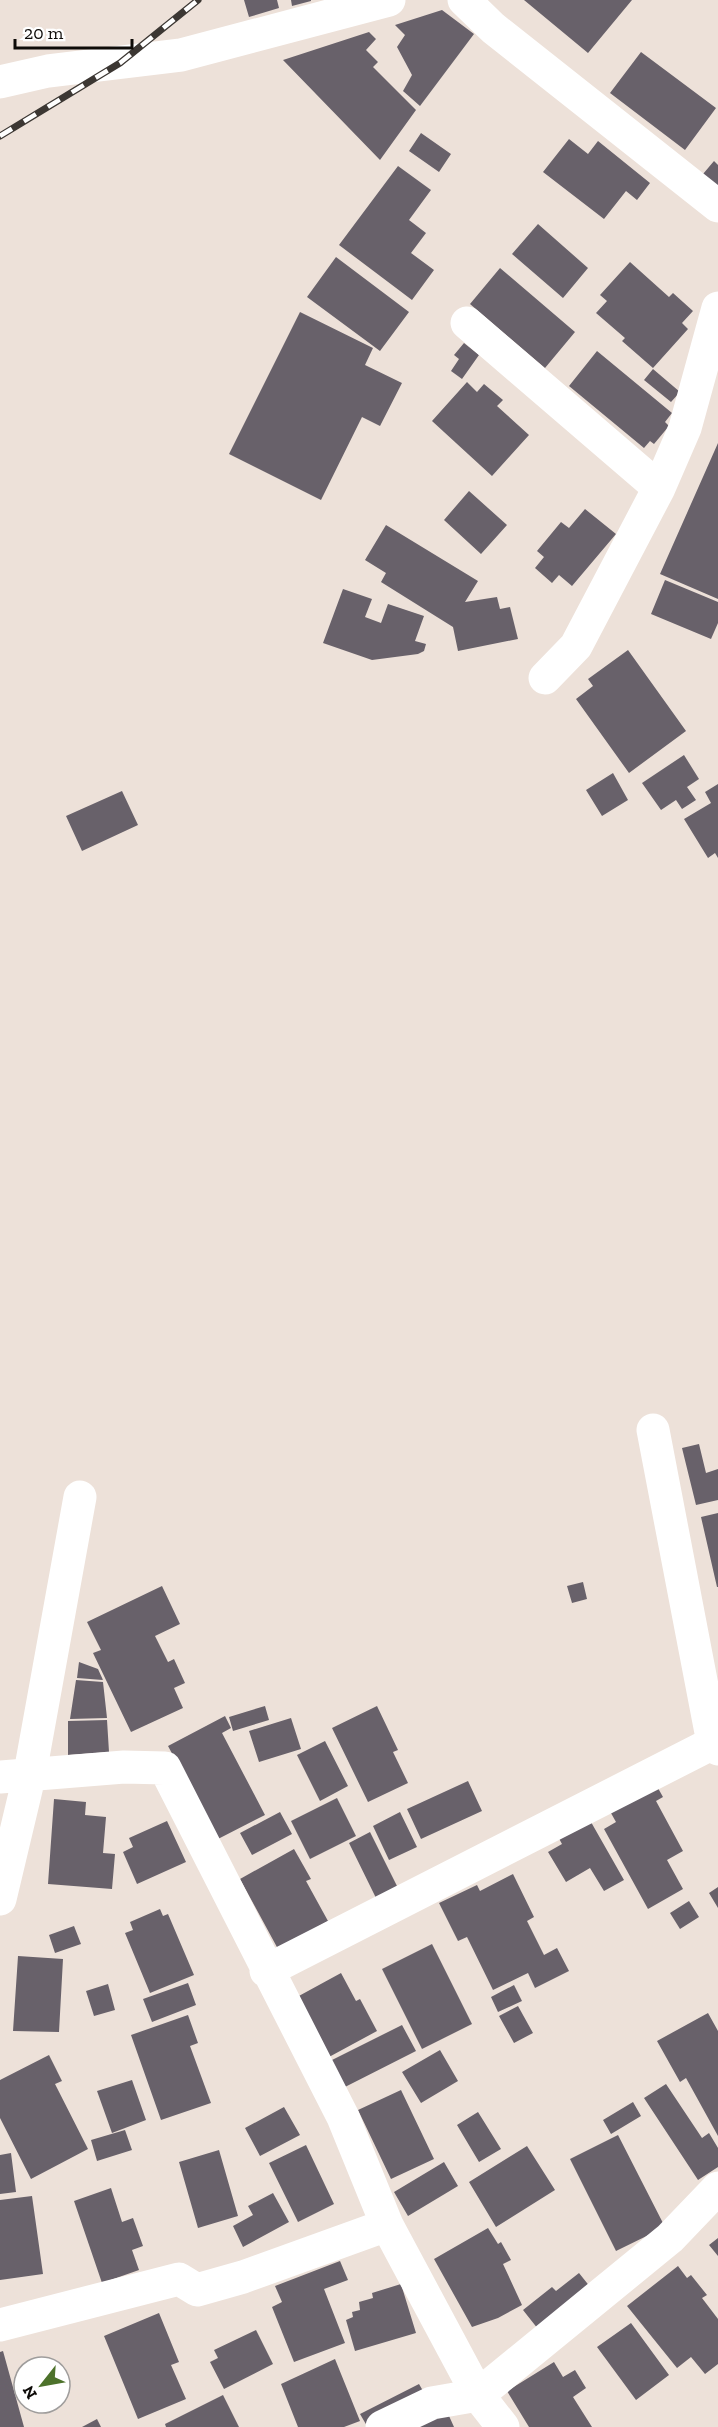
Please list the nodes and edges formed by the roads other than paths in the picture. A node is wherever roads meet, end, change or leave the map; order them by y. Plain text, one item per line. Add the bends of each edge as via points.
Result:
1 (388, 0) edge
2 (464, 0) edge
3 (0, 82) edge
4 (718, 206) edge
5 (718, 308) edge
6 (467, 323) dead end
7 (659, 488) junction
8 (545, 678) dead end
9 (653, 1430) dead end
10 (80, 1497) dead end
11 (716, 1746) edge
12 (15, 1775) edge
13 (0, 1899) edge
14 (266, 1971) junction
15 (718, 2188) edge
16 (387, 2225) junction
17 (0, 2325) edge
18 (478, 2394) junction
19 (382, 2427) edge
20 (502, 2427) edge

1 - 3 street via 181,55 48,71
2 - 4 street via 493,28
5 - 7 street via 685,428
6 - 7 street
7 - 8 street via 576,646
9 - 11 street
10 - 12 street
11 - 14 street
12 - 13 street
12 - 14 street via 165,1768 234,1899
14 - 16 street via 342,2116
15 - 18 street via 669,2238
16 - 17 street via 197,2290 179,2279
16 - 18 street
18 - 19 street via 432,2403
18 - 20 street

